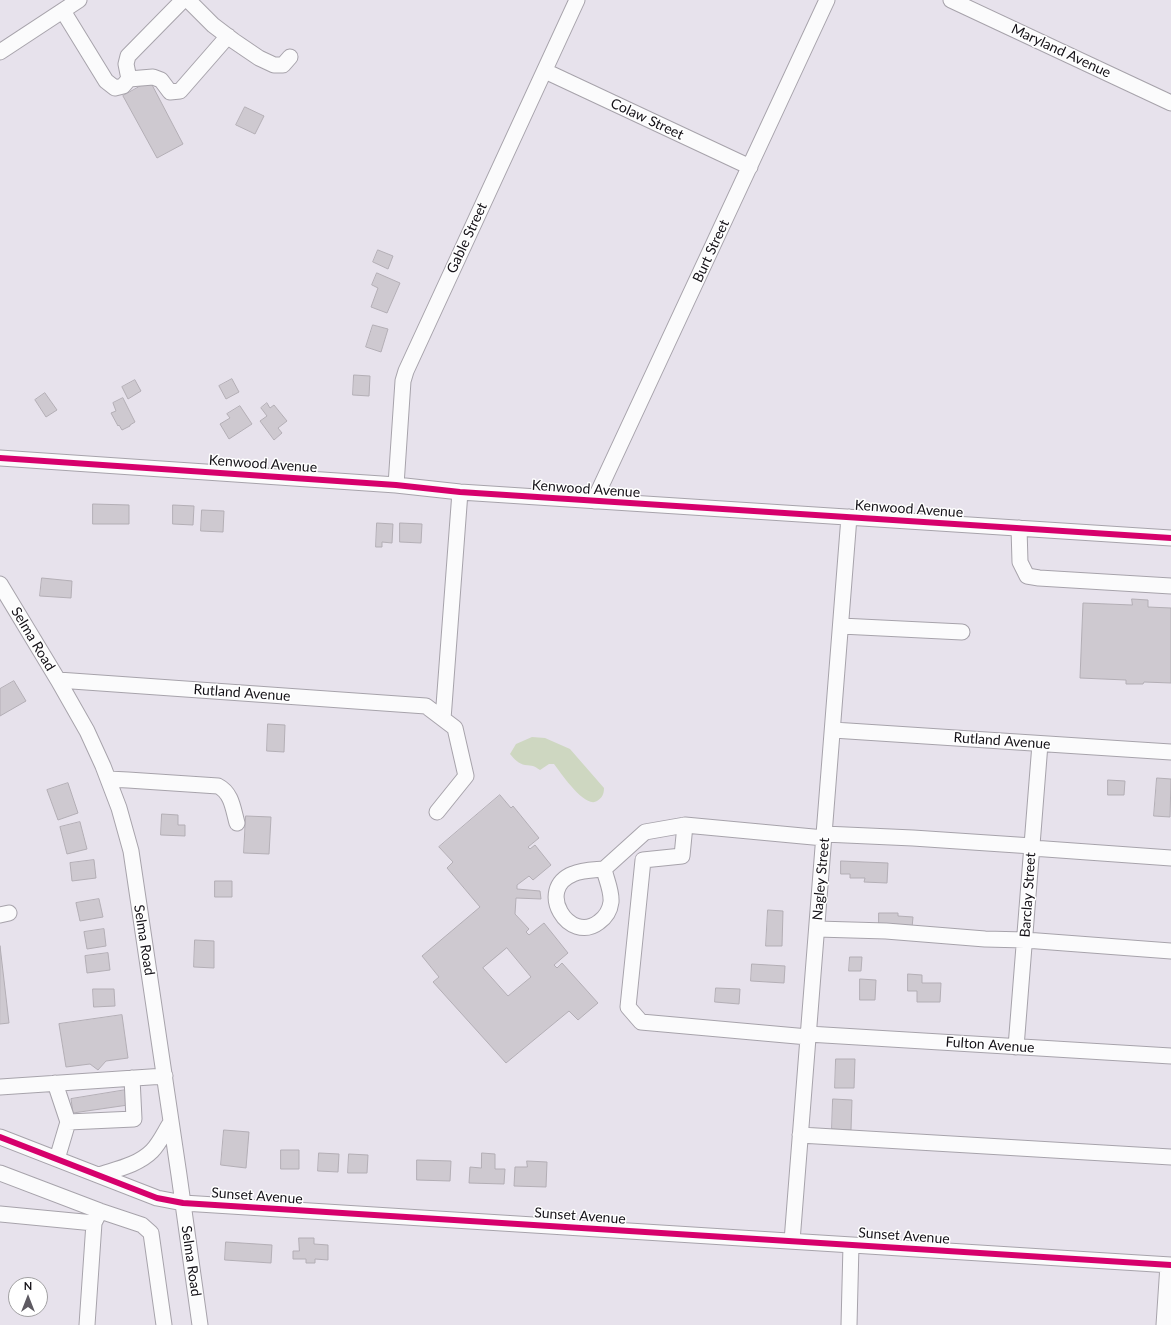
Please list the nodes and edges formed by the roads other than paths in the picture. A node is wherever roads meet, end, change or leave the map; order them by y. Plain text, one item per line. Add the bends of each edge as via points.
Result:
1 (79, 0) edge
2 (183, 0) edge
3 (188, 0) edge
4 (577, 0) edge
5 (827, 0) edge
6 (951, 0) edge
7 (63, 11) junction
8 (228, 36) junction
9 (0, 52) edge
10 (290, 57) dead end
11 (545, 71) junction
12 (129, 79) junction
13 (1171, 103) edge
14 (750, 167) junction
15 (0, 458) edge
16 (396, 485) junction
17 (460, 492) junction
18 (594, 501) junction
19 (849, 517) junction
20 (1019, 528) junction
21 (1171, 538) edge
22 (0, 584) edge
23 (1171, 586) edge
24 (841, 626) junction
25 (962, 632) dead end
26 (58, 680) junction
27 (443, 719) junction
28 (832, 730) junction
29 (1040, 744) junction
30 (1171, 752) edge
31 (108, 779) junction
32 (436, 812) dead end
33 (237, 823) dead end
34 (685, 825) junction
35 (824, 836) junction
36 (1032, 847) junction
37 (1171, 858) edge
38 (604, 869) dead end
39 (817, 929) junction
40 (1025, 940) junction
41 (1171, 951) edge
42 (808, 1035) junction
43 (1016, 1047) junction
44 (1171, 1056) edge
45 (164, 1076) junction
46 (132, 1078) junction
47 (55, 1083) junction
48 (0, 1086) edge
49 (68, 1122) junction
50 (172, 1122) junction
51 (800, 1135) junction
52 (0, 1137) edge
53 (1171, 1158) edge
54 (57, 1159) junction
55 (0, 1173) edge
56 (98, 1175) junction
57 (183, 1202) junction
58 (0, 1214) edge
59 (97, 1217) junction
60 (792, 1241) junction
61 (850, 1245) junction
62 (1170, 1265) edge
63 (87, 1325) edge
64 (164, 1325) edge
65 (200, 1325) edge
66 (849, 1325) edge
67 (1164, 1325) edge

1 - 7 street
2 - 12 street via 128,56 126,64
3 - 8 street
4 - 11 street, Gable Street
5 - 14 street, Burt Street
6 - 13 street, Maryland Avenue
7 - 9 street
7 - 12 street via 106,81 115,88 123,86
8 - 10 street via 259,58 274,65 283,65
8 - 12 street via 180,91 170,92 161,80 154,77
11 - 14 street, Colaw Street
11 - 16 street, Gable Street via 406,371 403,381
14 - 18 street, Burt Street
15 - 16 street, Kenwood Avenue
16 - 17 street, Kenwood Avenue
17 - 18 street, Kenwood Avenue
17 - 27 street
18 - 19 street, Kenwood Avenue
19 - 20 street, Kenwood Avenue
19 - 24 street, Nagley Street
20 - 21 street, Kenwood Avenue
20 - 23 street via 1020,562 1027,576
22 - 26 street, Selma Road
24 - 25 street
24 - 28 street, Nagley Street
26 - 27 street, Rutland Avenue via 426,706
26 - 31 street, Selma Road via 86,731
27 - 32 street via 455,728 466,776
28 - 29 street, Rutland Avenue
28 - 35 street, Nagley Street
29 - 30 street, Rutland Avenue
29 - 36 street, Barclay Street
31 - 33 street via 218,786 225,789 230,797
31 - 45 street, Selma Road via 131,852
34 - 35 street
34 - 38 street via 645,832
34 - 42 street, Fulton Avenue via 682,856 643,860 628,1007 641,1022
35 - 36 street via 913,838
35 - 39 street, Nagley Street
36 - 37 street
36 - 40 street, Barclay Street
39 - 40 street
39 - 42 street, Nagley Street
40 - 41 street
40 - 43 street, Barclay Street
42 - 43 street, Fulton Avenue
42 - 51 street, Nagley Street
43 - 44 street, Fulton Avenue
45 - 46 street
45 - 50 street, Selma Road
46 - 47 street
46 - 49 street via 134,1119
47 - 48 street
47 - 49 street
49 - 54 street
50 - 56 street via 153,1150 141,1160
50 - 57 street, Selma Road
51 - 53 street
51 - 60 street, Nagley Street
52 - 54 street, Sunset Avenue
54 - 56 street, Sunset Avenue
55 - 59 street
56 - 57 street, Sunset Avenue via 157,1198
57 - 60 street, Sunset Avenue
57 - 65 street, Selma Road
58 - 59 street
59 - 63 street
59 - 64 street via 142,1225 151,1232
60 - 61 street, Sunset Avenue
61 - 62 street, Sunset Avenue
61 - 66 street
62 - 67 street

